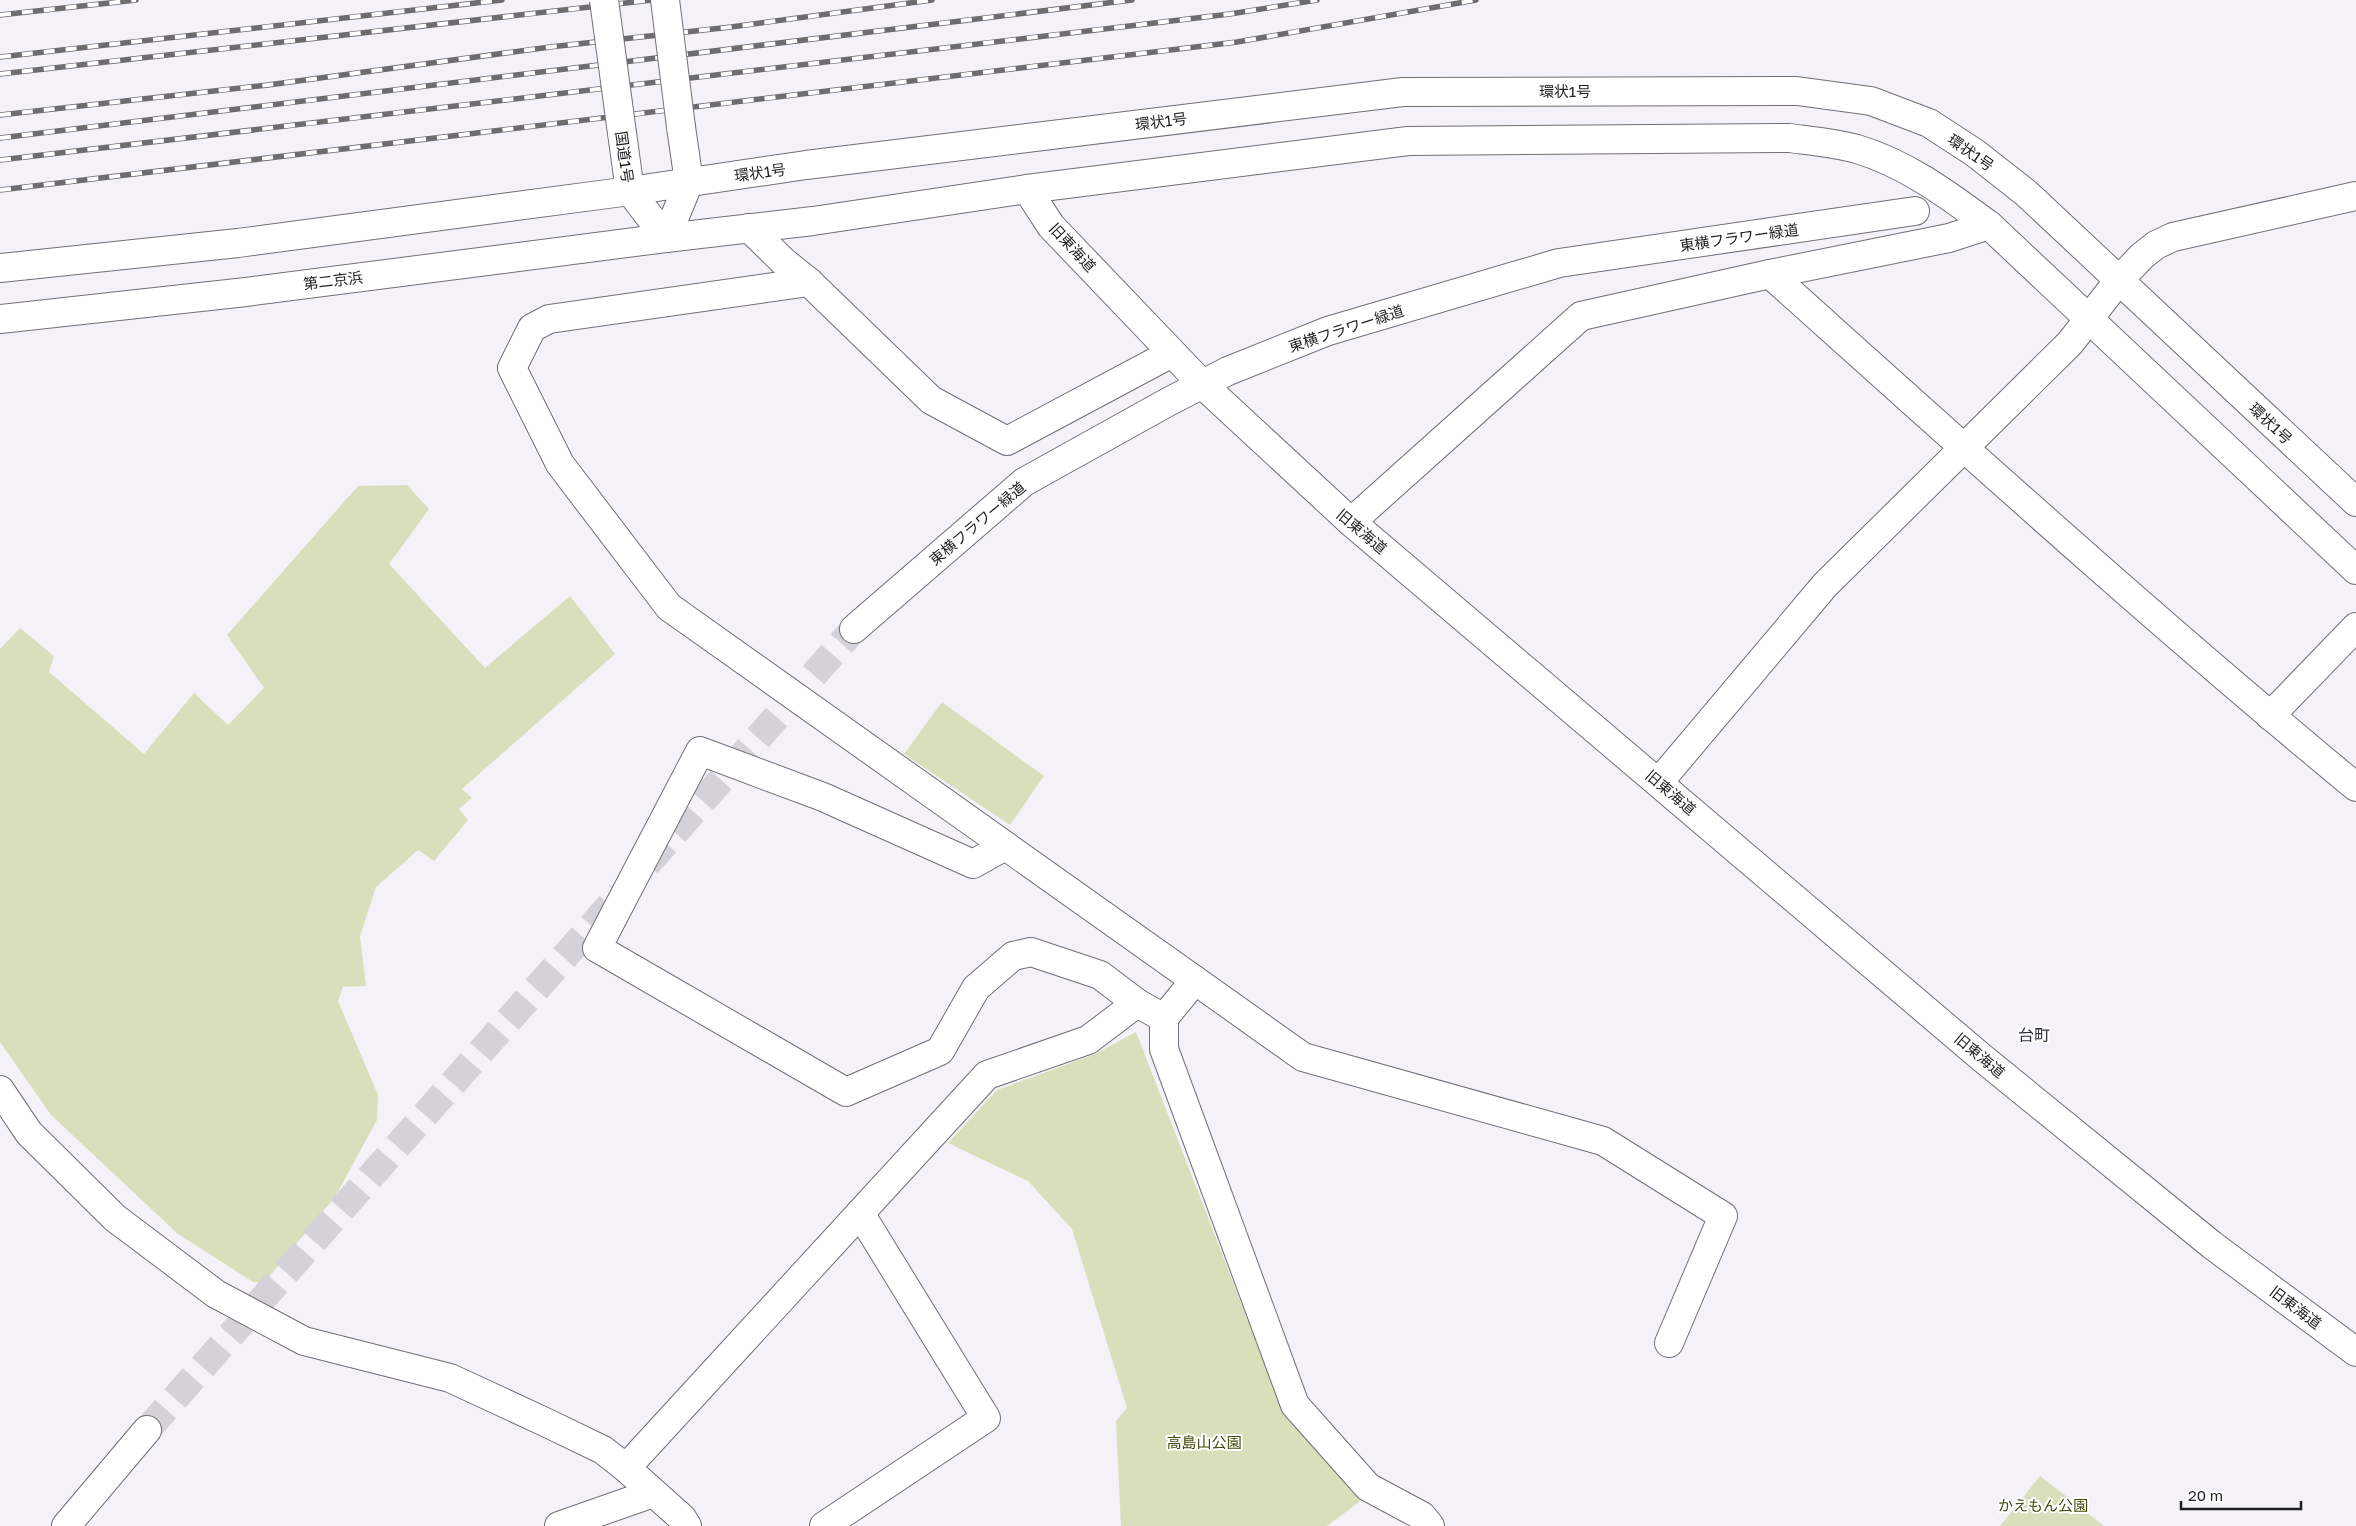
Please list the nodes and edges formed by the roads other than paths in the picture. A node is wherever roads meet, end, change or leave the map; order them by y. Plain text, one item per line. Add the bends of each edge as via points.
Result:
1 (604, 0) edge
2 (665, 0) edge
3 (689, 182) junction
4 (1027, 189) junction
5 (630, 191) junction
6 (2356, 196) edge
7 (1915, 212) dead end
8 (1989, 225) junction
9 (749, 228) junction
10 (666, 238) junction
11 (0, 268) edge
12 (1770, 274) junction
13 (2119, 280) junction
14 (809, 282) junction
15 (0, 319) edge
16 (2090, 320) junction
17 (1172, 353) junction
18 (1203, 385) junction
19 (1965, 449) junction
20 (2356, 502) edge
21 (1351, 522) junction
22 (2356, 570) edge
23 (2356, 627) edge
24 (854, 629) tunnel mouth
25 (2270, 716) junction
26 (1660, 782) junction
27 (2356, 787) edge
28 (1004, 846) junction
29 (1195, 980) junction
30 (1136, 1003) junction
31 (1164, 1018) junction
32 (0, 1090) edge
33 (860, 1213) junction
34 (1670, 1343) dead end
35 (2356, 1352) edge
36 (147, 1430) tunnel mouth
37 (626, 1468) junction
38 (653, 1493) junction
39 (66, 1526) edge
40 (559, 1526) edge
41 (686, 1526) edge
42 (824, 1526) edge
43 (1430, 1526) edge

1 - 5 main road, 国道1号, bridge
2 - 3 main road, bridge
3 - 5 main road, 環状1号
3 - 10 main road
3 - 13 main road, 環状1号 via 1403,92 1797,90 1871,101 1929,123 1976,152 2026,193
4 - 8 main road via 1408,141 1789,138 1858,149 1901,166 1935,185
4 - 9 main road
4 - 17 main road, 旧東海道 via 1052,226
5 - 10 main road, 国道1号
5 - 11 main road via 238,243
6 - 13 main road via 2173,237 2142,256
7 - 18 main road, 東横フラワー緑道 via 1558,263 1328,331 1228,371
8 - 12 main road via 1949,238
8 - 16 main road
9 - 10 main road
9 - 14 main road
10 - 15 main road, 第二京浜 via 246,292
12 - 19 main road
12 - 21 main road via 1581,316
13 - 16 main road
13 - 20 main road, 環状1号
14 - 17 main road via 931,400 1007,441
14 - 28 main road via 549,319 532,328 512,368 560,464 669,607
16 - 19 main road
16 - 22 main road
17 - 18 main road, 旧東海道
18 - 21 main road, 旧東海道
18 - 24 main road, 東横フラワー緑道 via 1024,482
19 - 25 main road
19 - 26 main road via 1825,586
21 - 26 main road, 旧東海道
23 - 25 main road
25 - 27 main road
26 - 35 main road, 旧東海道 via 1996,1069 2212,1245
28 - 29 main road
28 - 30 main road via 973,864 822,797 700,751 597,948 846,1092 940,1051 976,988 1014,956 1031,952 1100,976
29 - 31 main road
29 - 34 main road via 1303,1057 1603,1141 1723,1216
30 - 31 main road
30 - 33 main road via 1088,1040 987,1075
31 - 43 main road via 1164,1049 1294,1405 1368,1486 1422,1516
32 - 37 main road via 29,1133 114,1218 216,1294 304,1341 450,1378 603,1450
33 - 37 main road
33 - 42 main road via 986,1418
36 - 39 main road
37 - 38 main road
38 - 40 main road
38 - 41 main road via 682,1518

